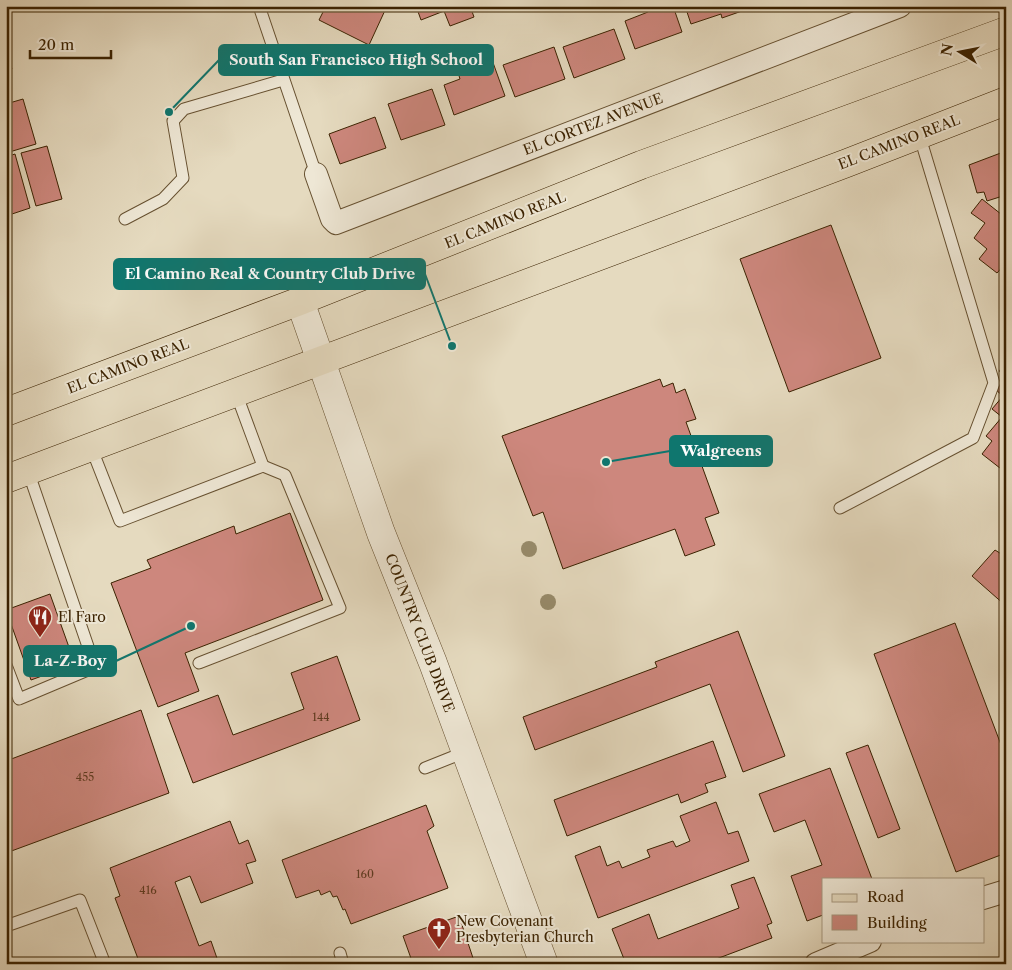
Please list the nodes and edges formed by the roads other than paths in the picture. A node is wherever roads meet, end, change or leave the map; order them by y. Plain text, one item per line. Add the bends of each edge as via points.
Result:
1 (259, 6) edge
2 (900, 6) edge
3 (1006, 31) edge
4 (283, 80) junction
5 (1006, 101) edge
6 (919, 134) junction
7 (316, 174) joint
8 (125, 219) dead end
9 (300, 301) junction
10 (322, 360) junction
11 (236, 392) junction
12 (6, 412) edge
13 (91, 447) junction
14 (264, 466) junction
15 (17, 475) edge
16 (840, 508) dead end
17 (199, 663) dead end
18 (6, 665) edge
19 (465, 752) junction
20 (425, 768) dead end
21 (1006, 891) edge
22 (984, 898) edge
23 (6, 926) edge
24 (868, 942) edge
25 (821, 963) edge
26 (104, 964) edge
27 (544, 964) edge

1 - 4 lane
2 - 7 street, EL CORTEZ AVENUE via 336,223
3 - 9 main road, EL CAMINO REAL via 642,165
4 - 7 lane
4 - 8 lane via 184,109 173,120 183,178 163,199
5 - 6 main road, EL CAMINO REAL
6 - 10 main road, EL CAMINO REAL
6 - 16 lane via 994,383 973,438
9 - 10 street, COUNTRY CLUB DRIVE
9 - 12 main road, EL CAMINO REAL
10 - 11 main road, EL CAMINO REAL
10 - 19 street, COUNTRY CLUB DRIVE via 381,533
11 - 13 main road, EL CAMINO REAL
11 - 14 lane
13 - 14 lane via 120,521
13 - 15 main road, EL CAMINO REAL
14 - 17 lane via 285,475 340,608
15 - 18 lane via 95,667 18,699
19 - 20 lane
19 - 27 street, COUNTRY CLUB DRIVE
21 - 22 street
23 - 26 lane via 80,900
24 - 25 street

